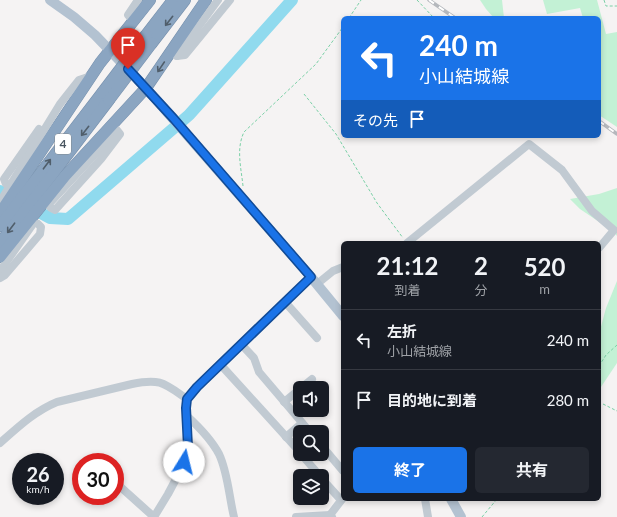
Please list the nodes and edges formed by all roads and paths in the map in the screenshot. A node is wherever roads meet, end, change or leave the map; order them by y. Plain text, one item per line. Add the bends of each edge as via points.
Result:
1 (50, 0) edge
2 (138, 0) edge
3 (150, 0) edge
4 (173, 0) edge
5 (185, 0) edge
6 (206, 0) edge
7 (218, 0) edge
8 (230, 0) edge
9 (361, 0) edge
10 (417, 0) edge
11 (604, 0) edge
12 (617, 6) edge
13 (350, 16) edge
14 (432, 16) edge
15 (133, 21) junction
16 (341, 30) edge
17 (149, 39) junction
18 (110, 50) junction
19 (174, 55) junction
20 (91, 76) junction
21 (146, 88) junction
22 (304, 94) dead end
23 (243, 187) dead end
24 (29, 197) junction
25 (16, 212) edge
26 (0, 226) edge
27 (406, 241) edge
28 (409, 241) edge
29 (0, 243) edge
30 (601, 246) edge
31 (0, 257) edge
32 (341, 268) edge
33 (0, 271) edge
34 (0, 278) edge
35 (314, 280) junction
36 (285, 302) junction
37 (341, 314) edge
38 (317, 338) dead end
39 (241, 344) junction
40 (617, 345) edge
41 (601, 363) edge
42 (220, 364) junction
43 (312, 379) dead end
44 (309, 381) edge
45 (293, 394) edge
46 (187, 399) junction
47 (284, 402) junction
48 (603, 404) dead end
49 (617, 411) edge
50 (187, 416) junction
51 (302, 423) joint
52 (286, 437) junction
53 (0, 443) edge
54 (293, 444) edge
55 (329, 454) edge
56 (308, 461) edge
57 (314, 469) edge
58 (341, 469) edge
59 (329, 486) edge
60 (124, 490) edge
61 (341, 498) edge
62 (341, 501) edge
63 (424, 501) edge
64 (452, 501) edge
65 (495, 501) edge
66 (331, 516) edge
67 (154, 517) edge
68 (234, 517) edge
69 (296, 517) edge
70 (428, 517) edge
71 (461, 517) edge
72 (482, 517) edge

1 - 18 main road via 74,17
2 - 15 street via 128,14
3 - 15 highway
4 - 17 highway, 4
5 -> 17 highway, 4
6 - 19 highway
7 - 19 street
8 - 19 street via 185,55
9 - 13 path
10 - 14 path
11 - 12 path via 606,6
15 - 18 highway
16 - 23 path via 316,64 244,132 239,150
17 - 24 highway, 4, bridge
18 - 20 highway
18 - 21 main road
19 -> 21 highway
20 - 24 highway
20 - 24 street via 79,80 54,109 4,179 6,184
21 - 24 highway via 65,176
21 - 35 main road
22 - 27 path via 336,134 377,203
24 - 25 highway, 4
24 - 25 highway
24 - 25 street
25 - 26 highway, 4
25 -> 29 highway, 4
25 - 31 highway
25 - 33 street
25 - 34 street via 41,227 40,234
28 - 30 street via 529,144 562,170 592,211 614,230
32 - 35 street
35 - 36 street
35 - 37 main road
36 - 38 street
36 - 39 street
39 - 42 street
39 - 47 street via 254,358 259,372
40 - 41 path
42 - 46 street
42 - 52 street
43 - 44 street
45 - 47 street
46 - 50 street
46 - 53 street via 168,385 156,381 143,381 49,405
47 - 51 street
48 - 49 path
50 - 67 street via 188,447 184,462
50 - 68 street via 211,441 219,455
51 - 52 street
52 - 54 street
55 - 58 street
56 - 57 street
59 - 61 street
60 - 67 street
62 - 66 street
63 - 70 street
64 - 71 main road
65 - 72 path
66 - 69 street

